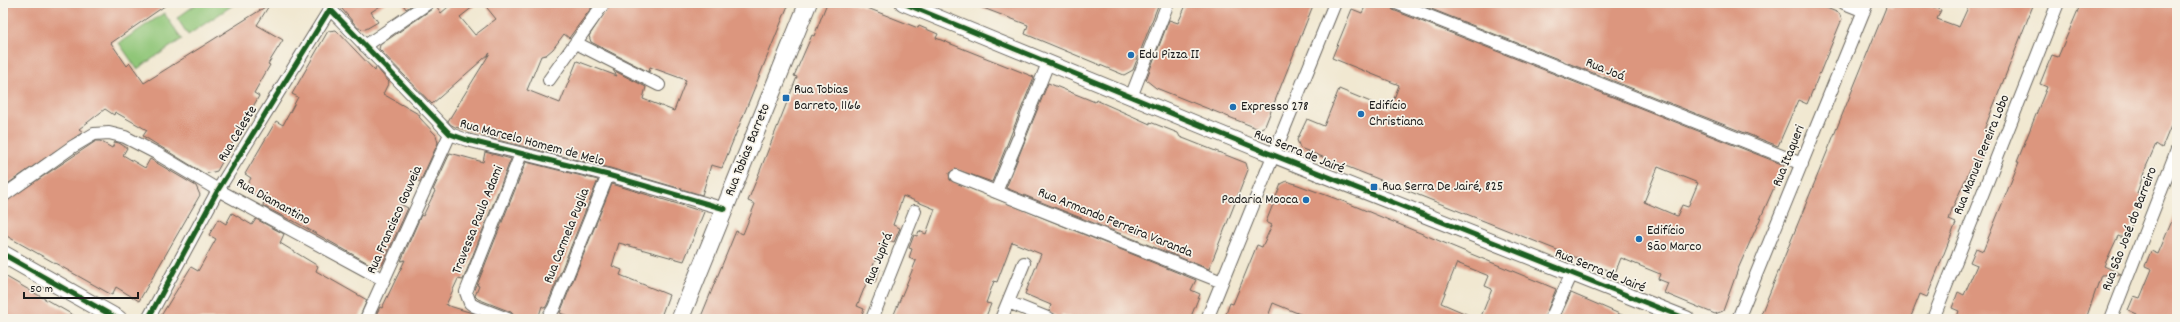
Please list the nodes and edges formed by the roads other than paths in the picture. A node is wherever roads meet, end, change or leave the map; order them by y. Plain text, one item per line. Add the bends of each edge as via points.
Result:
1 (428, 3) edge
2 (604, 3) edge
3 (808, 3) edge
4 (903, 3) edge
5 (1168, 3) edge
6 (1335, 3) edge
7 (1396, 3) edge
8 (1844, 3) edge
9 (2058, 3) edge
10 (1865, 7) edge
11 (576, 43) junction
12 (365, 46) junction
13 (1048, 63) junction
14 (549, 80) dead end
15 (659, 85) dead end
16 (1131, 97) junction
17 (450, 134) junction
18 (2177, 150) edge
19 (521, 154) junction
20 (1274, 155) junction
21 (1802, 164) junction
22 (608, 175) junction
23 (956, 176) dead end
24 (218, 190) junction
25 (996, 192) junction
26 (3, 196) edge
27 (725, 209) junction
28 (915, 211) dead end
29 (3, 254) edge
30 (1024, 263) dead end
31 (1572, 273) junction
32 (384, 280) junction
33 (1222, 282) junction
34 (1008, 302) junction
35 (118, 319) edge
36 (148, 319) edge
37 (366, 319) edge
38 (508, 319) edge
39 (547, 319) edge
40 (680, 319) edge
41 (872, 319) edge
42 (1001, 319) edge
43 (1050, 319) edge
44 (1207, 319) edge
45 (1551, 319) edge
46 (1687, 319) edge
47 (1738, 319) edge
48 (1933, 319) edge
49 (2110, 319) edge

1 - 12 street
2 - 11 street
3 - 27 main road, Rua Tobias Barreto
4 - 13 street, Rua Serra de Jairé
5 - 16 street
6 - 20 street
7 - 21 street, Rua Joá
8 - 10 street
9 - 48 street, Rua Manuel Pereira Lobo
10 - 21 street, Rua Itaqueri
11 - 14 street
11 - 15 street
12 - 17 street, Rua Marcelo Homem de Melo
12 - 24 street, Rua Celeste via 330,8
13 - 16 street, Rua Serra de Jairé
13 - 25 street
16 - 20 street, Rua Serra de Jairé
17 - 19 street, Rua Marcelo Homem de Melo
17 - 32 street, Rua Francisco Gouveia
18 - 49 street, Rua São José do Barreiro
19 - 22 street, Rua Marcelo Homem de Melo
19 - 38 street, Travessa Paulo Adami via 466,292 474,306
20 - 31 street, Rua Serra de Jairé
20 - 33 street
21 - 47 street, Rua Itaqueri
22 - 27 street, Rua Marcelo Homem de Melo
22 - 39 street, Rua Carmela Puglia via 554,308
23 - 25 street, Rua Armando Ferreira Varanda
24 - 26 street, Rua Diamantino via 156,153 109,133 94,134 72,147
24 - 32 street, Rua Diamantino
24 - 36 street, Rua Celeste
25 - 33 street, Rua Armando Ferreira Varanda
27 - 40 main road, Rua Tobias Barreto
28 - 41 street, Rua Jupirá
29 - 35 main road
30 - 34 street
31 - 45 street
31 - 46 street, Rua Serra de Jairé
32 - 37 street, Rua Francisco Gouveia
33 - 44 street
34 - 42 street
34 - 43 street

